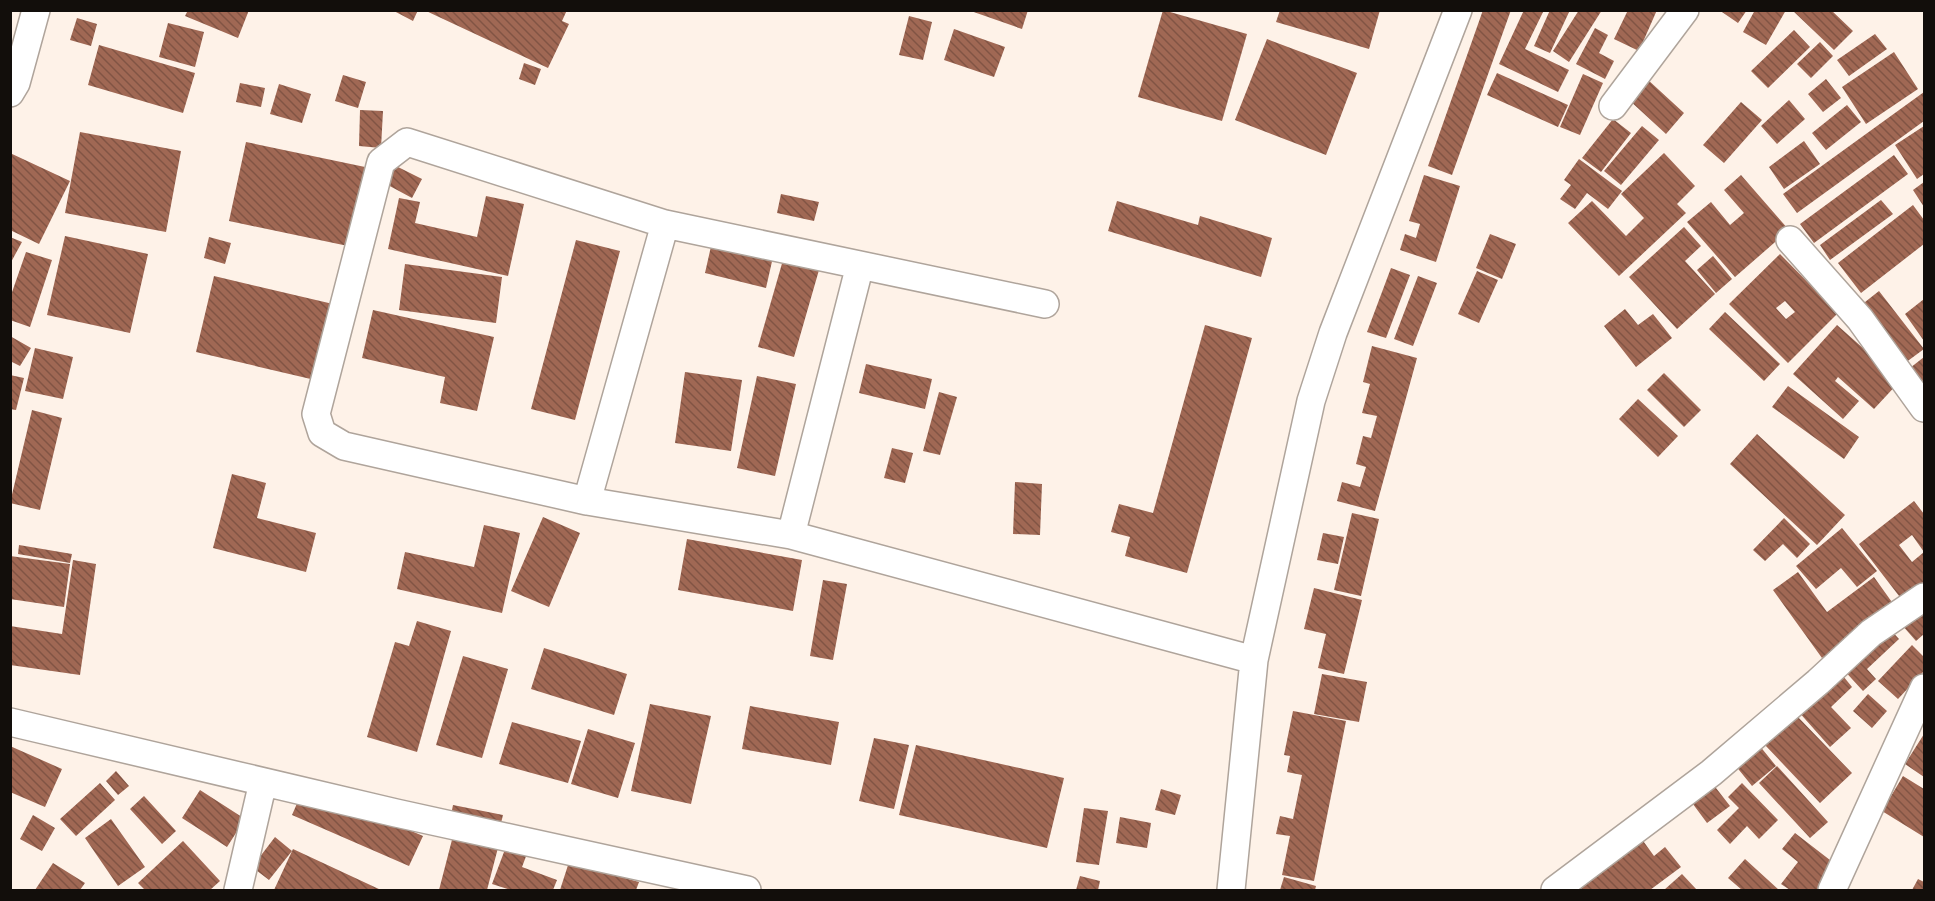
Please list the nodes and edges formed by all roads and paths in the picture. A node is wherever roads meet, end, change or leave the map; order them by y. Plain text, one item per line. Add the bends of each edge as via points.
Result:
1 (36, 10) edge
2 (1458, 10) edge
3 (1685, 10) edge
4 (10, 93) edge
5 (1614, 106) dead end
6 (665, 224) junction
7 (1790, 240) dead end
8 (860, 265) junction
9 (1045, 304) dead end
10 (1924, 408) edge
11 (587, 501) junction
12 (791, 535) junction
13 (1924, 597) edge
14 (1254, 660) junction
15 (1924, 688) edge
16 (10, 722) edge
17 (263, 782) junction
18 (238, 891) edge
19 (747, 891) edge
20 (1231, 891) edge
21 (1555, 891) edge
22 (1832, 891) edge

1 - 4 street
2 - 14 street via 1322,364
3 - 5 street
6 - 8 street
6 - 11 street
6 - 11 street via 407,142 381,162 316,414 322,433 344,446
7 - 10 street via 1860,319
8 - 9 street
8 - 12 street
11 - 12 street
12 - 14 street
13 - 21 street via 1871,633 1710,773
14 - 20 street
15 - 22 street
16 - 17 street
17 - 18 street
17 - 19 street

